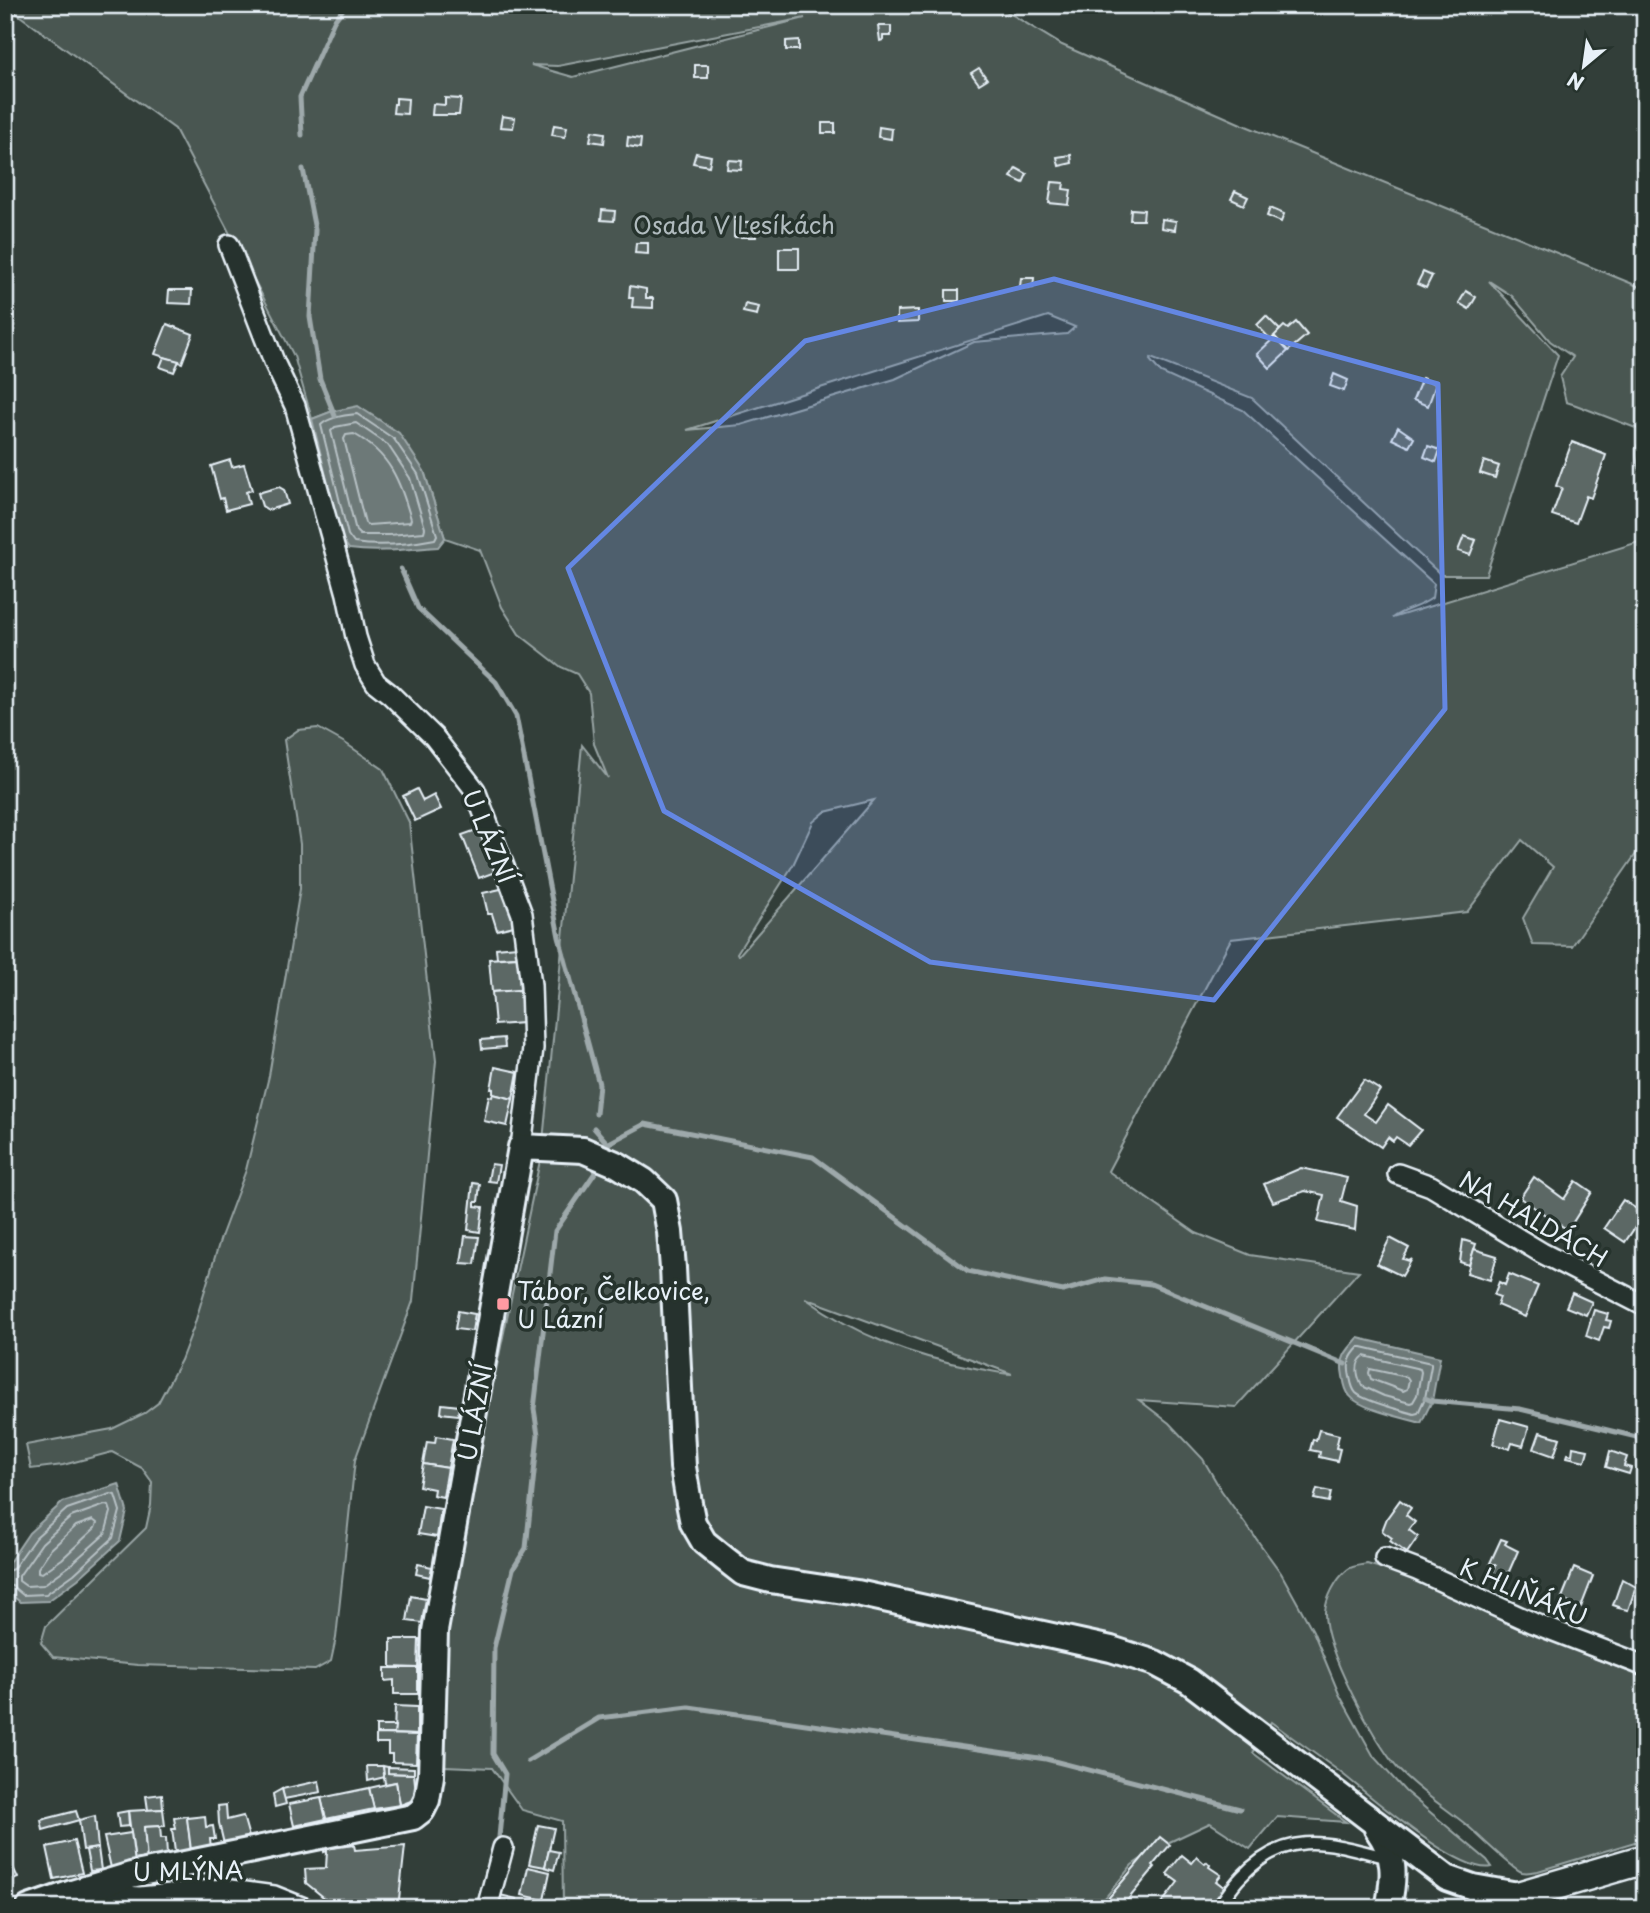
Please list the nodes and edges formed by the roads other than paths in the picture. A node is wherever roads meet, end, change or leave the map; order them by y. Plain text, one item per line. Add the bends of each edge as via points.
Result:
1 (229, 245) dead end
2 (521, 1147) junction
3 (1398, 1174) dead end
4 (1645, 1306) edge
5 (1385, 1558) dead end
6 (1645, 1667) edge
7 (1371, 1822) junction
8 (503, 1848) dead end
9 (1392, 1858) junction
10 (1645, 1858) edge
11 (72, 1892) junction
12 (1525, 1901) edge
13 (29, 1908) edge
14 (304, 1908) edge
15 (487, 1908) edge
16 (1217, 1908) edge
17 (1388, 1908) edge
18 (1477, 1908) edge

1 - 2 street, U LÁZNÍ via 295,406 365,664 376,683 435,737 475,790 522,914 533,1048
2 - 7 street via 583,1150 644,1181 664,1200 689,1503 704,1542 725,1559 743,1573 770,1580 870,1596 1111,1649 1155,1663 1189,1681
2 - 11 street, U LÁZNÍ via 435,1631 431,1776 422,1810 413,1817 131,1875
3 - 4 street, NA HALDÁCH via 1431,1186 1542,1253
5 - 6 street, K HLIŇÁKU
7 - 9 street
7 - 12 street via 1447,1878
8 - 15 street
9 - 16 lane via 1317,1843 1286,1847 1269,1853 1240,1877
9 - 17 street
10 - 12 main road
11 - 13 street
11 - 14 street, U MLÝNA via 140,1897 224,1889 274,1896
12 - 18 main road

